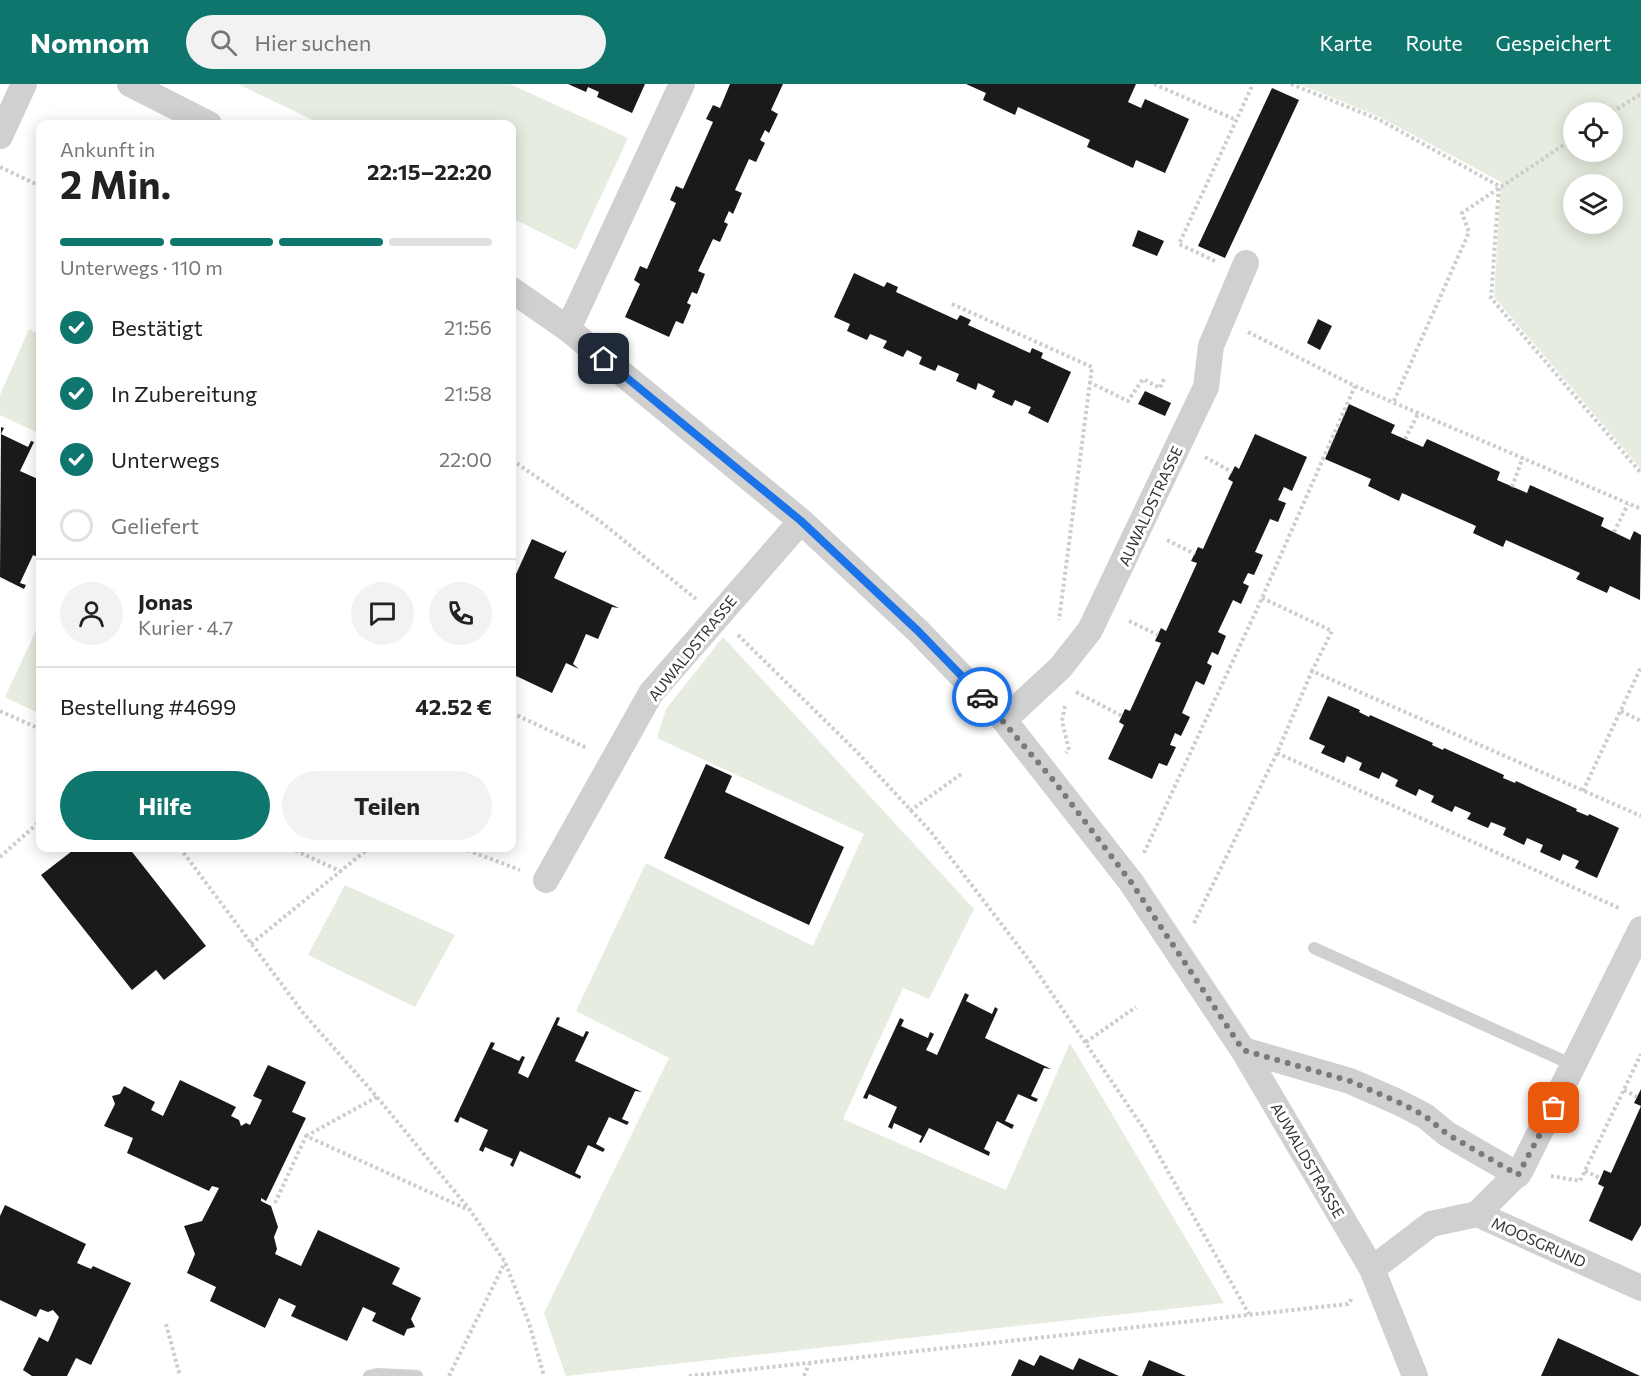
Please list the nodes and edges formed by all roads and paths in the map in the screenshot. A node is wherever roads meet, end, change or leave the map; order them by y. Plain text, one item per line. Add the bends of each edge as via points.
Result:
1 (24, 84) edge
2 (130, 84) edge
3 (682, 84) edge
4 (1154, 84) edge
5 (1253, 84) edge
6 (1291, 84) edge
7 (1641, 94) edge
8 (1623, 105) edge
9 (201, 120) edge
10 (1236, 120) junction
11 (0, 136) edge
12 (1563, 145) edge
13 (0, 167) edge
14 (36, 184) edge
15 (1499, 186) junction
16 (1244, 268) joint
17 (516, 293) edge
18 (952, 304) dead end
19 (568, 329) junction
20 (1298, 358) dead end
21 (1164, 379) dead end
22 (1089, 382) junction
23 (1355, 386) junction
24 (1394, 401) junction
25 (1419, 412) junction
26 (1405, 439) dead end
27 (1204, 457) dead end
28 (1523, 457) junction
29 (516, 463) edge
30 (1232, 472) dead end
31 (1641, 473) edge
32 (1512, 487) dead end
33 (1628, 504) junction
34 (1641, 509) edge
35 (801, 521) junction
36 (1614, 532) dead end
37 (1167, 540) dead end
38 (1195, 554) dead end
39 (1262, 598) junction
40 (718, 616) junction
41 (1129, 621) dead end
42 (1158, 635) dead end
43 (1641, 667) edge
44 (1060, 668) junction
45 (1312, 671) junction
46 (1075, 692) dead end
47 (0, 711) edge
48 (1621, 711) junction
49 (516, 714) edge
50 (1122, 716) dead end
51 (1004, 720) junction
52 (1641, 721) edge
53 (36, 727) edge
54 (1277, 753) junction
55 (614, 760) junction
56 (961, 774) dead end
57 (1583, 791) junction
58 (910, 811) junction
59 (1641, 816) edge
60 (36, 825) edge
61 (183, 852) edge
62 (299, 852) edge
63 (364, 852) edge
64 (472, 852) edge
65 (0, 857) edge
66 (342, 872) junction
67 (546, 880) joint
68 (1131, 882) junction
69 (1636, 921) edge
70 (251, 944) junction
71 (1314, 948) dead end
72 (1179, 954) junction
73 (1136, 1007) dead end
74 (1086, 1042) junction
75 (1243, 1050) junction
76 (1641, 1054) edge
77 (1575, 1066) junction
78 (1624, 1090) junction
79 (377, 1097) junction
80 (1637, 1097) dead end
81 (306, 1136) junction
82 (1585, 1172) junction
83 (1520, 1173) junction
84 (1600, 1178) dead end
85 (275, 1203) dead end
86 (470, 1210) junction
87 (1477, 1214) junction
88 (505, 1262) junction
89 (1372, 1269) junction
90 (1641, 1288) edge
91 (1249, 1314) junction
92 (166, 1324) dead end
93 (809, 1364) junction
94 (180, 1376) edge
95 (369, 1376) edge
96 (417, 1376) edge
97 (449, 1376) edge
98 (544, 1376) edge
99 (689, 1376) edge
100 (804, 1376) edge
101 (1415, 1376) edge

1 - 11 street
2 - 9 street
3 - 19 street
4 - 10 path
5 - 10 path
6 - 15 path via 1380,120
7 - 8 path
10 - 16 path via 1179,244
12 - 15 path
13 - 14 path
15 - 24 path via 1462,213 1469,232
15 - 31 path via 1491,298
16 - 44 street, AUWALDSTRASSE via 1211,346 1206,387 1090,630
17 - 19 street, AUWALDSTRASSE
18 - 22 path via 1092,367
19 - 35 street, AUWALDSTRASSE
20 - 23 path
21 - 22 path via 1160,388 1143,379 1128,400
22 - 44 path via 1059,620
23 - 24 path
23 - 39 path
24 - 25 path
25 - 26 path
25 - 28 path
27 - 30 path
28 - 32 path
28 - 33 path
29 - 40 path via 601,522
33 - 34 path
33 - 36 path
35 - 40 street, AUWALDSTRASSE
35 - 51 street, AUWALDSTRASSE via 918,631
37 - 38 path
39 - 45 path via 1332,631
39 - 68 path
40 - 55 street, AUWALDSTRASSE via 651,693
40 - 58 path via 856,751
41 - 42 path
43 - 48 path
44 - 51 street, AUWALDSTRASSE
45 - 54 path
45 - 57 path
46 - 50 path
47 - 53 path
48 - 52 path
48 - 57 path
49 - 55 path
51 - 68 street, AUWALDSTRASSE
54 - 69 path
54 - 72 path
55 - 67 street, AUWALDSTRASSE
56 - 58 path
57 - 59 path
58 - 74 path via 931,832 1029,960
60 - 65 path
61 - 70 path
62 - 66 path
63 - 66 path
64 - 67 path
66 - 70 path
68 - 72 street, AUWALDSTRASSE
69 - 77 street, MOOSGRUND
70 - 79 path via 304,1014
71 - 77 lane
72 - 75 street, AUWALDSTRASSE
73 - 74 path
74 - 91 path via 1144,1129
75 - 83 street via 1350,1081 1400,1103 1447,1134
75 - 89 street, AUWALDSTRASSE
76 - 78 path
77 - 83 street, MOOSGRUND
78 - 80 path
78 - 82 path
79 - 81 path
79 - 86 path
81 - 85 path
81 - 86 path
82 - 83 path via 1580,1181
82 - 84 path
83 - 87 street, MOOSGRUND
86 - 88 path
87 - 89 street via 1431,1224
87 - 90 street, MOOSGRUND
88 - 97 path
88 - 98 path
89 - 91 path via 1348,1304
89 - 101 street, AUWALDSTRASSE
91 - 93 path
92 - 94 path
93 - 99 path
93 - 100 path
95 - 96 lane

